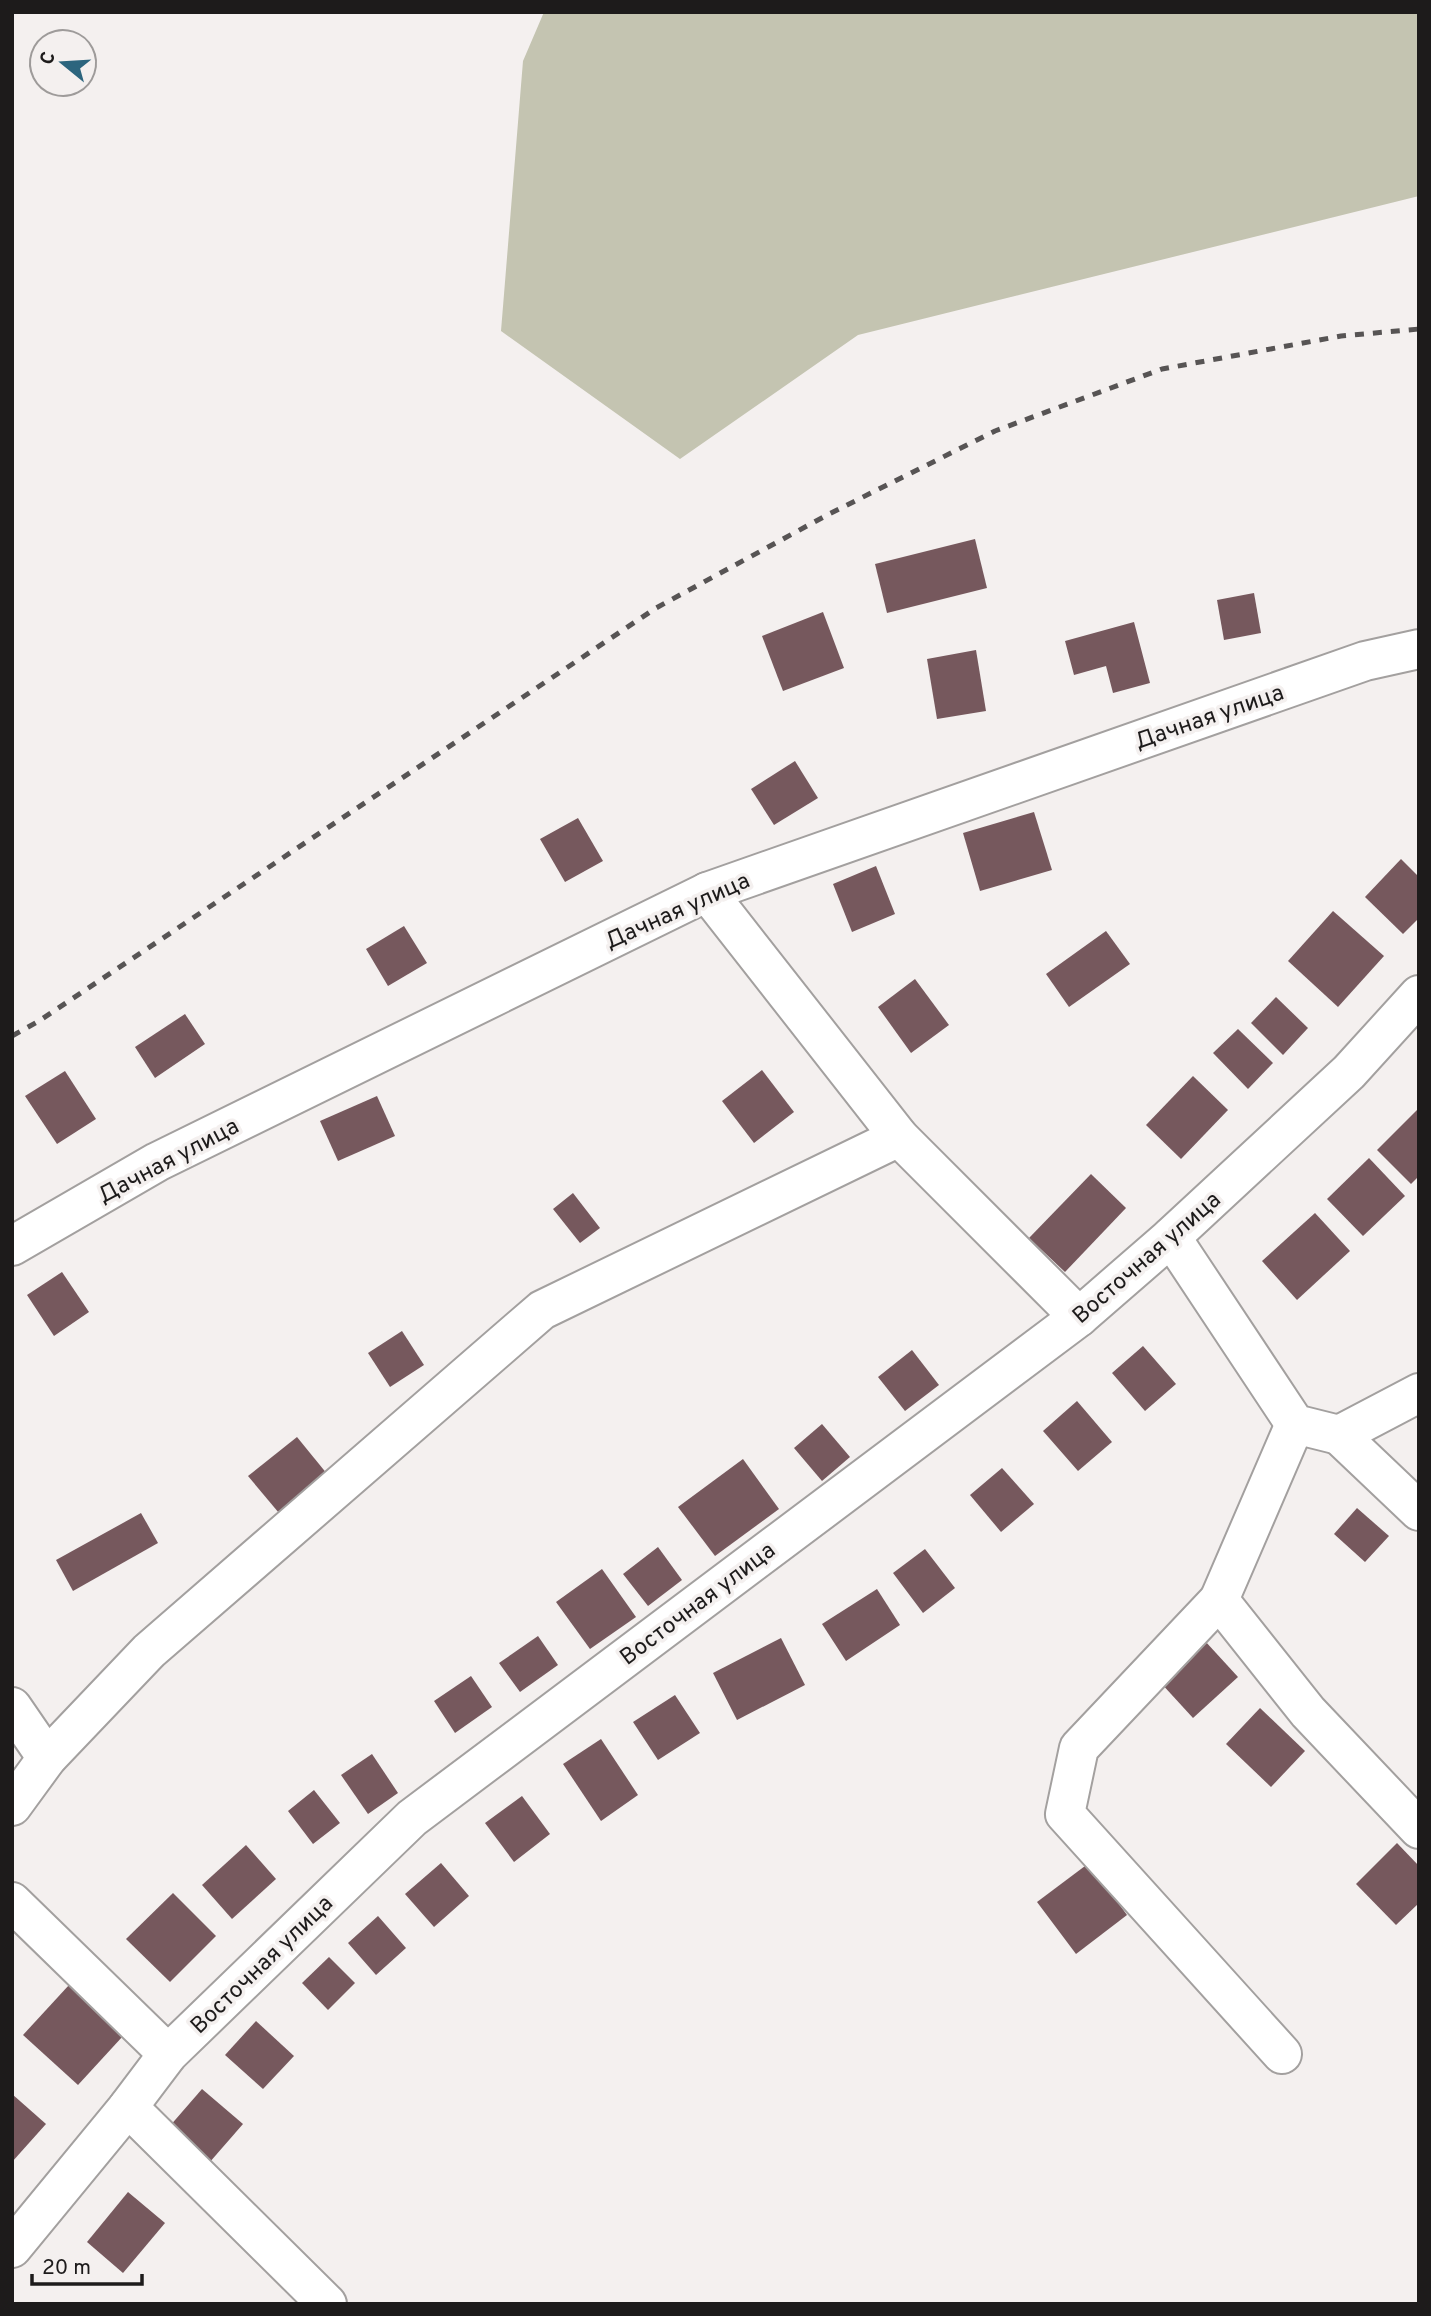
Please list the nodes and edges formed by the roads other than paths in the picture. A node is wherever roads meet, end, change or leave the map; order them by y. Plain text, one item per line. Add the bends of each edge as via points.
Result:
1 (1419, 649) edge
2 (707, 892) junction
3 (1419, 995) edge
4 (899, 1137) junction
5 (1171, 1237) junction
6 (12, 1246) edge
7 (1079, 1317) junction
8 (1419, 1393) edge
9 (1295, 1424) junction
10 (1339, 1435) junction
11 (1419, 1511) edge
12 (1219, 1600) junction
13 (12, 1707) edge
14 (47, 1758) junction
15 (12, 1806) edge
16 (1419, 1829) edge
17 (12, 1902) edge
18 (168, 2054) junction
19 (1282, 2054) dead end
20 (128, 2107) junction
21 (12, 2248) edge
22 (327, 2304) edge

1 - 2 street, Дачная улица via 1365,661
2 - 4 street
2 - 6 street, Дачная улица via 157,1162
3 - 5 street, Восточная улица via 1349,1072
4 - 7 street
4 - 14 street via 542,1310 149,1651
5 - 7 street, Восточная улица
5 - 9 street
7 - 18 street, Восточная улица via 412,1818
8 - 10 street
9 - 10 street
9 - 12 street
10 - 11 street
12 - 16 street via 1308,1712
12 - 19 street via 1080,1748 1065,1814
13 - 14 street
14 - 15 street
17 - 18 street
18 - 20 street, Восточная улица
20 - 21 street, Восточная улица
20 - 22 street

